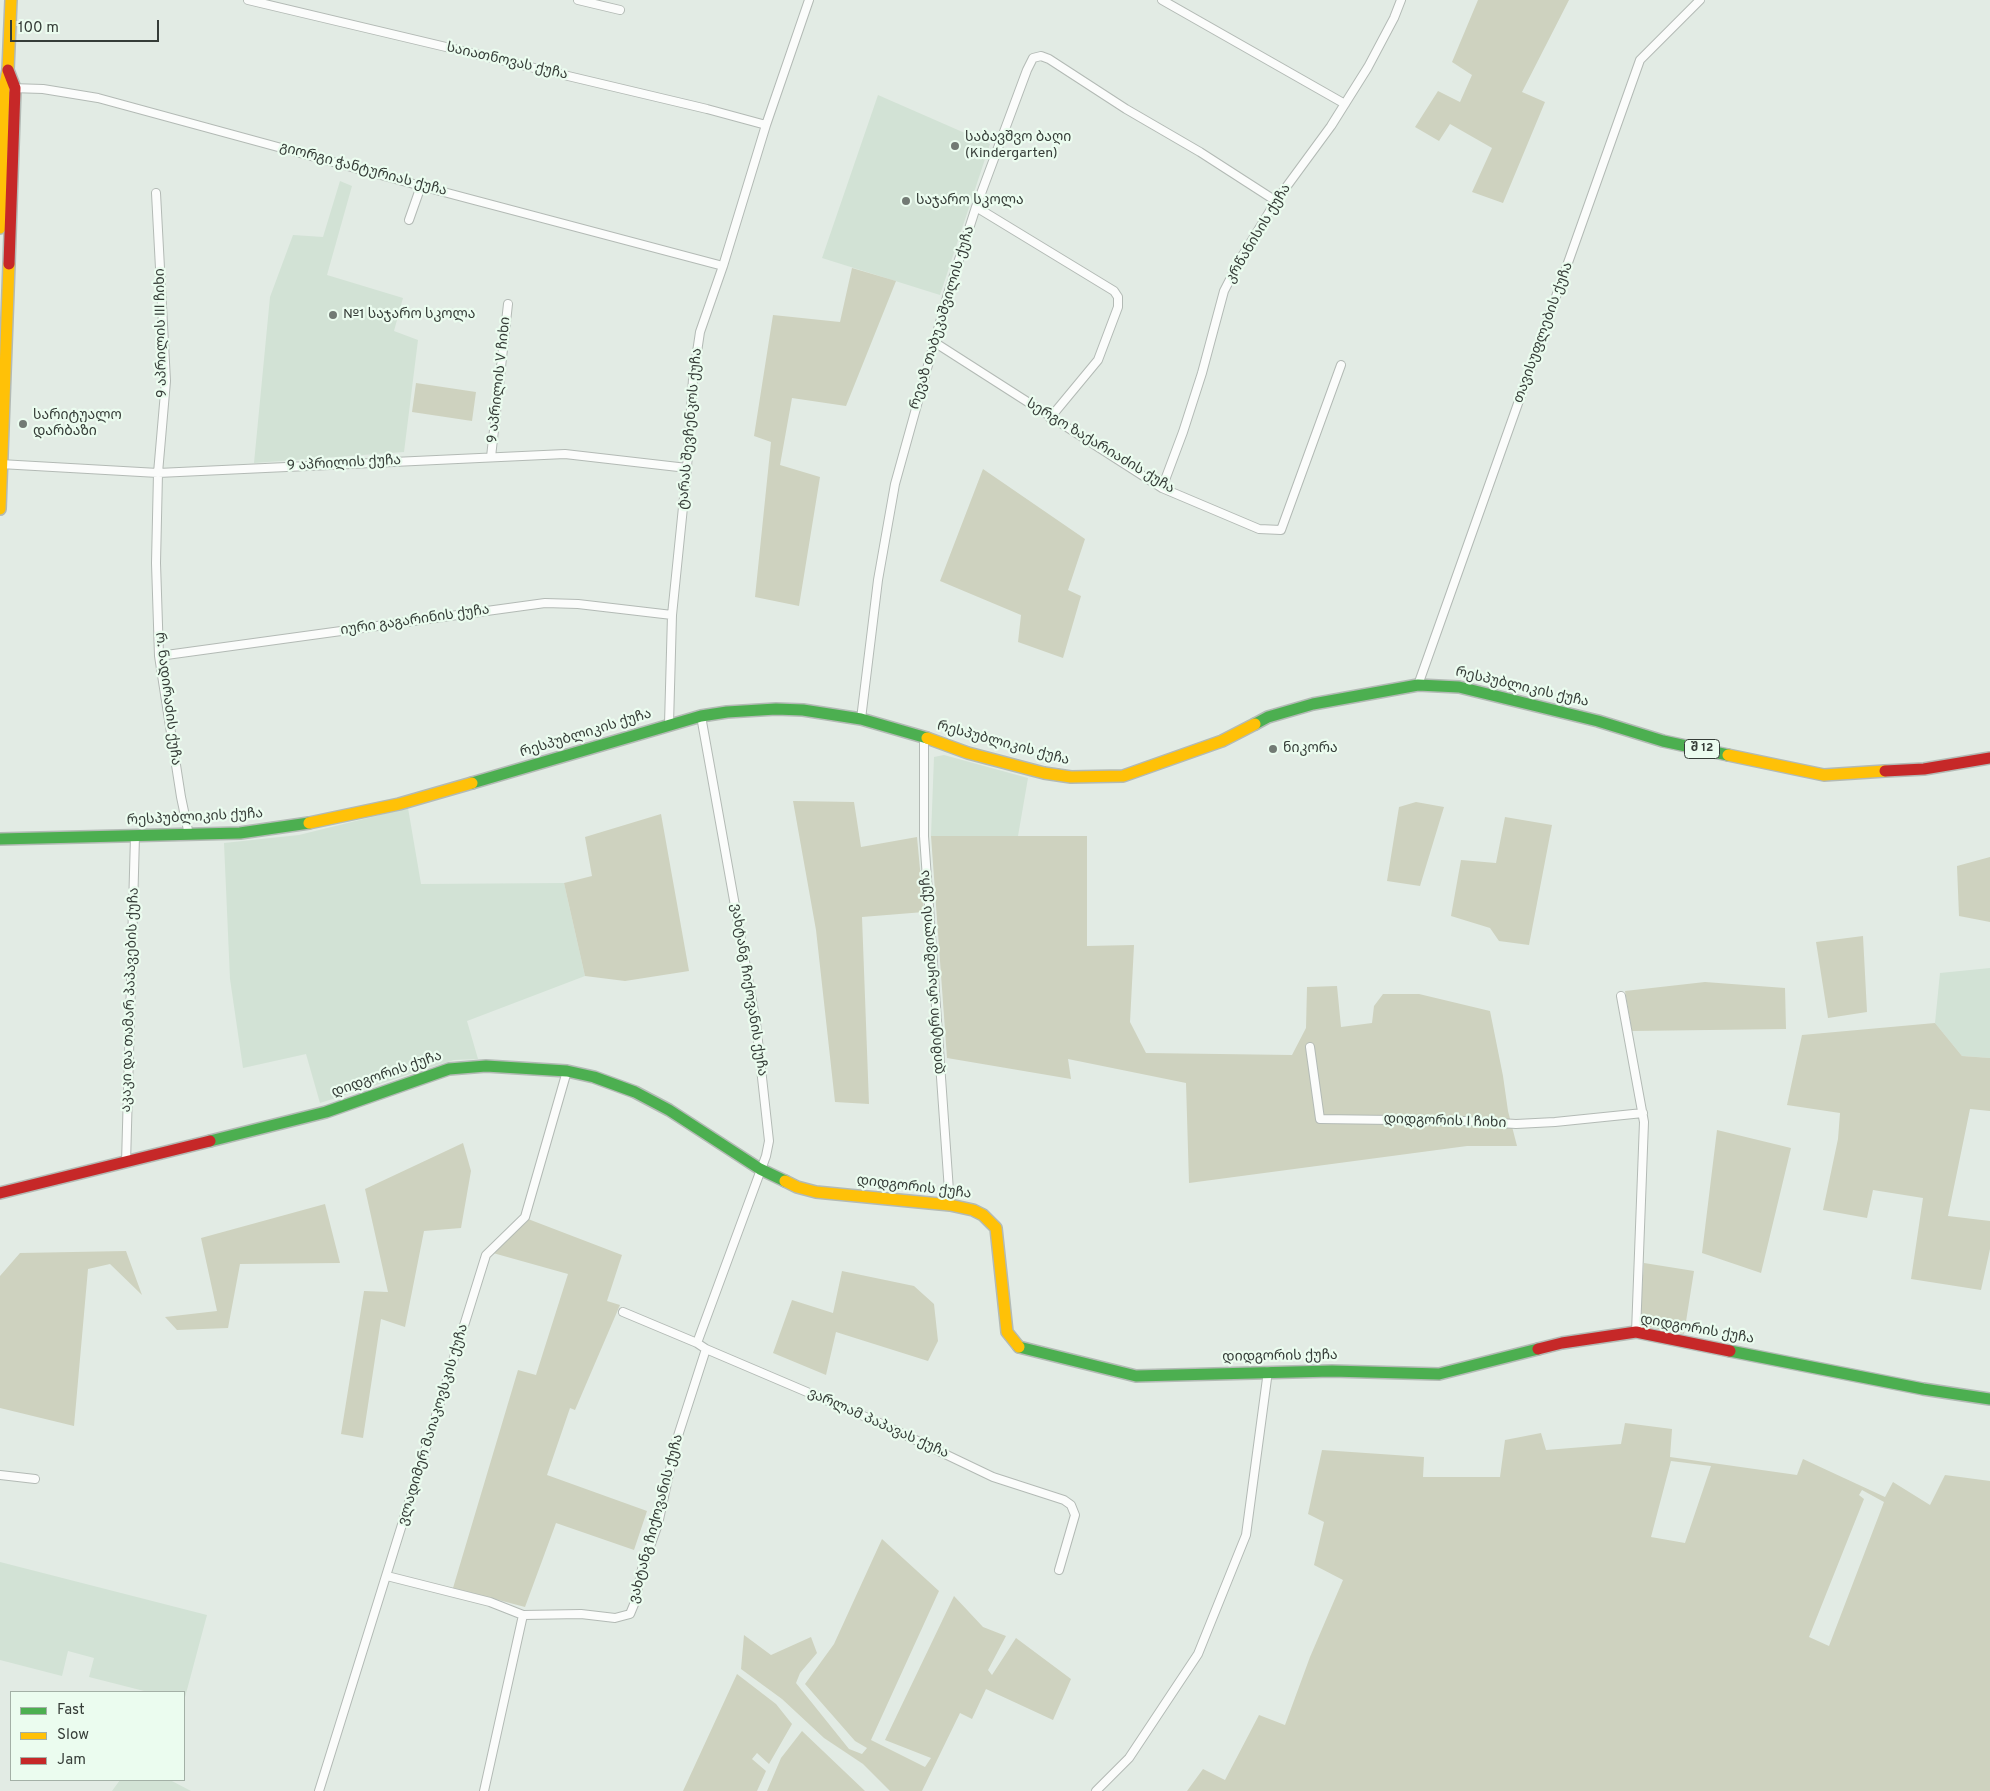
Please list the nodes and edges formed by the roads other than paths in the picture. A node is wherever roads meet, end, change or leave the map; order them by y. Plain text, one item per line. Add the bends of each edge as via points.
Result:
1 (11, 0) edge
2 (248, 0) edge
3 (578, 0) edge
4 (809, 0) edge
5 (1162, 0) edge
6 (1401, 0) edge
7 (1700, 0) edge
8 (620, 10) dead end
9 (6, 88) edge
10 (1345, 104) junction
11 (766, 125) junction
12 (421, 186) junction
13 (156, 193) dead end
14 (1276, 201) junction
15 (976, 207) junction
16 (409, 220) dead end
17 (0, 228) edge
18 (723, 266) junction
19 (508, 304) dead end
20 (934, 342) junction
21 (1341, 365) dead end
22 (1050, 418) junction
23 (491, 457) junction
24 (1, 464) edge
25 (687, 468) junction
26 (158, 473) junction
27 (1162, 488) junction
28 (0, 509) edge
29 (672, 615) junction
30 (159, 656) junction
31 (1418, 684) junction
32 (700, 716) junction
33 (861, 719) junction
34 (669, 724) junction
35 (924, 739) junction
36 (1990, 758) edge
37 (189, 835) junction
38 (135, 836) junction
39 (0, 839) edge
40 (1621, 996) dead end
41 (1310, 1047) dead end
42 (567, 1071) junction
43 (1642, 1113) junction
44 (126, 1163) junction
45 (760, 1169) junction
46 (0, 1193) edge
47 (950, 1205) junction
48 (624, 1312) dead end
49 (1636, 1332) junction
50 (697, 1343) junction
51 (706, 1349) junction
52 (1268, 1371) junction
53 (1990, 1399) edge
54 (0, 1475) edge
55 (35, 1479) dead end
56 (1059, 1570) dead end
57 (387, 1576) junction
58 (523, 1615) junction
59 (319, 1791) edge
60 (484, 1791) edge
61 (1096, 1791) edge

1 - 9 street
2 - 11 street, საიათნოვას ქუჩა
3 - 8 street
4 - 11 street, ტარას შევჩენკოს ქუჩა
5 - 10 street
6 - 10 street, კრწანისის ქუჩა via 1368,67
7 - 31 street, თავისუფლების ქუჩა via 1640,60
9 - 12 street, გიორგი ჭანტურიას ქუჩა via 43,89 98,98
9 - 17 street
9 - 24 street
10 - 14 street, კრწანისის ქუჩა
11 - 18 street, ტარას შევჩენკოს ქუჩა
12 - 16 street
12 - 18 street, გიორგი ჭანტურიას ქუჩა
13 - 26 street, 9 აპრილის III ჩიხი via 166,381
14 - 15 street, რევაზ თაბუკაშვილის ქუჩა via 1041,56 1034,58 1027,70
14 - 27 street, კრწანისის ქუჩა via 1224,291 1197,390
15 - 20 street, რევაზ თაბუკაშვილის ქუჩა
15 - 22 street via 1114,291 1118,297 1118,307 1098,360
18 - 25 street, ტარას შევჩენკოს ქუჩა via 700,332
19 - 23 street, 9 აპრილის V ჩიხი
20 - 22 street, სერგო ზაქარიაძის ქუჩა
20 - 33 street, რევაზ თაბუკაშვილის ქუჩა via 895,484 878,580
21 - 27 street, სერგო ზაქარიაძის ქუჩა via 1281,530 1259,529
22 - 27 street, სერგო ზაქარიაძის ქუჩა
23 - 25 street, 9 აპრილის ქუჩა via 565,454
23 - 26 street, 9 აპრილის ქუჩა
24 - 26 street, 9 აპრილის ქუჩა
24 - 28 street
25 - 29 street, ტარას შევჩენკოს ქუჩა
26 - 30 street, რ. ნადირაძის ქუჩა
29 - 30 street, იური გაგარინის ქუჩა via 544,603
29 - 34 street, ტარას შევჩენკოს ქუჩა
30 - 37 street, რ. ნადირაძის ქუჩა
31 - 35 street, რესპუბლიკის ქუჩა via 1313,704 1268,717 1222,740 1124,776 1071,778
31 - 36 street, რესპუბლიკის ქუჩა / შ 12 via 1459,687 1598,721 1663,741 1824,775 1924,769
32 - 33 street, რესპუბლიკის ქუჩა via 776,709
32 - 34 street, რესპუბლიკის ქუჩა
32 - 45 street, ვახტანგ ჩიქოვანის ქუჩა via 756,1024 769,1141
33 - 35 street, რესპუბლიკის ქუჩა
34 - 37 street, რესპუბლიკის ქუჩა via 399,804 315,822 240,833
35 - 47 street, დიმიტრი არაყიშვილის ქუჩა via 924,836
37 - 38 street, რესპუბლიკის ქუჩა
38 - 39 street, რესპუბლიკის ქუჩა
38 - 44 street, აკაკი და თამარ პაპავების ქუჩა
40 - 43 street
41 - 43 street, დიდგორის I ჩიხი via 1320,1119 1516,1124
42 - 44 street, დიდგორის ქუჩა via 486,1066 448,1069 326,1112
42 - 45 street, დიდგორის ქუჩა via 635,1092 669,1110
42 - 57 street, ვლადიმერ მაიაკოვსკის ქუჩა via 525,1217 486,1256
43 - 49 street
44 - 46 street, დიდგორის ქუჩა
45 - 47 street, დიდგორის ქუჩა via 797,1187 816,1192
45 - 50 street, ვახტანგ ჩიქოვანის ქუჩა
47 - 52 street, დიდგორის ქუჩა via 983,1215 996,1228 1007,1332 1020,1348 1136,1376
48 - 50 street, ვარლამ პაპავას ქუჩა
49 - 52 street, დიდგორის ქუჩა via 1562,1343 1439,1374
49 - 53 street, დიდგორის ქუჩა
50 - 51 street, ვარლამ პაპავას ქუჩა
51 - 56 street, ვარლამ პაპავას ქუჩა via 882,1424 993,1477 1064,1500 1071,1505 1075,1515
51 - 58 street, ვახტანგ ჩიქოვანის ქუჩა via 676,1442 658,1524 630,1614 615,1618 581,1614
52 - 61 street via 1246,1536 1198,1654 1129,1758
54 - 55 street
57 - 58 street via 490,1602
57 - 59 street, ვლადიმერ მაიაკოვსკის ქუჩა
58 - 60 street

